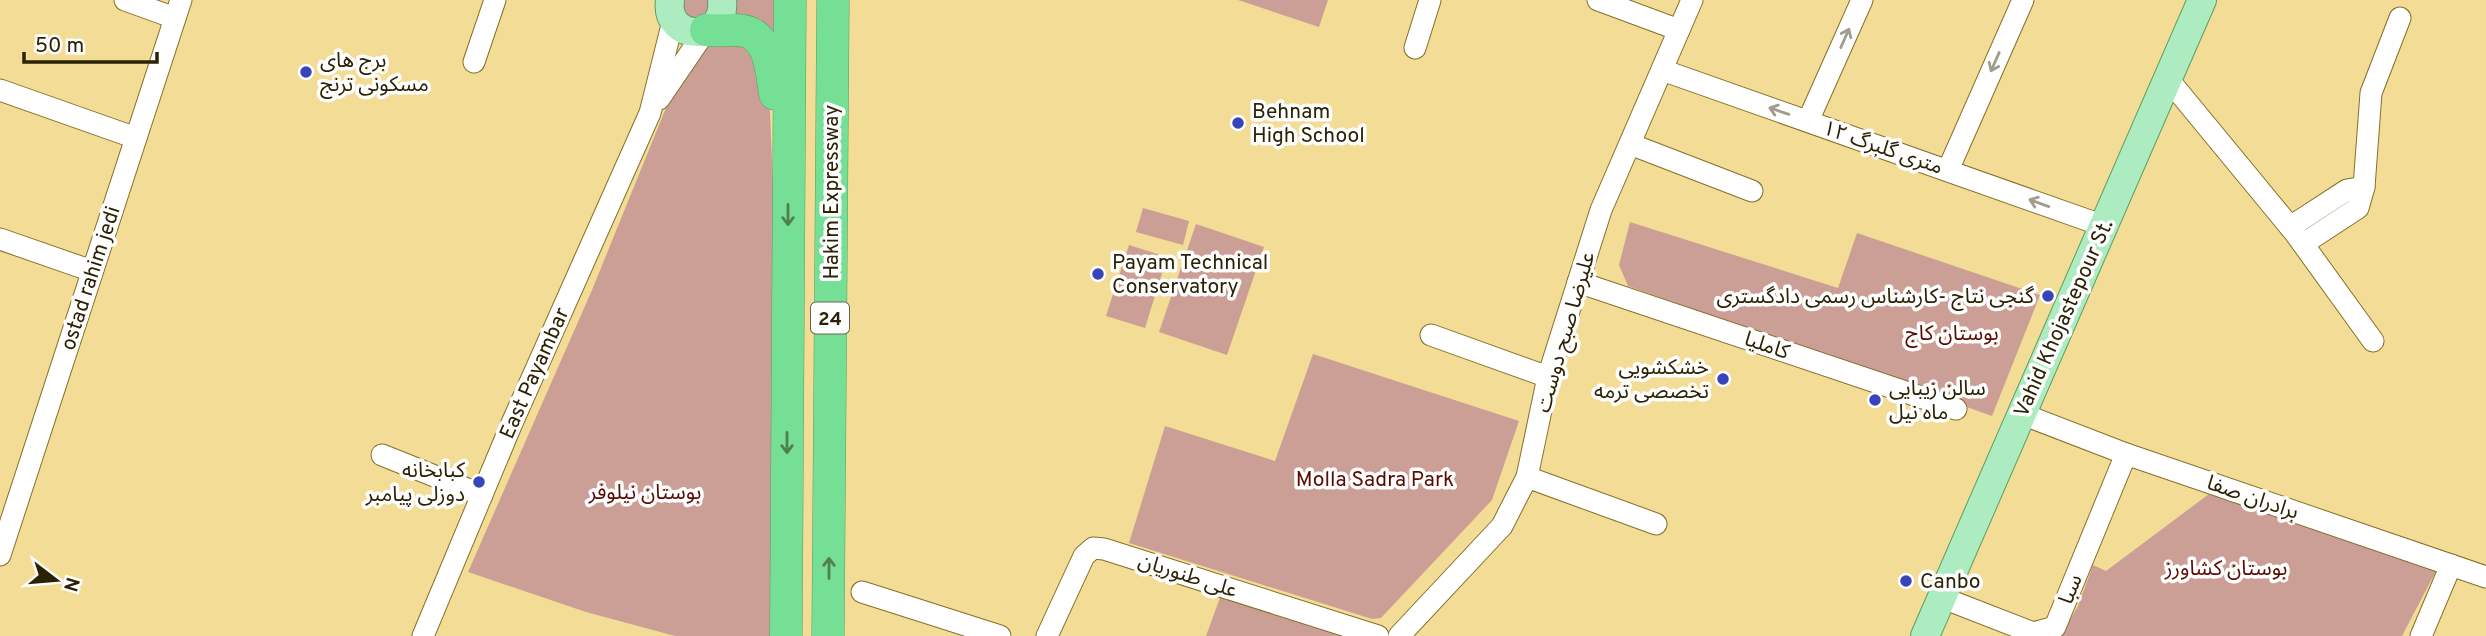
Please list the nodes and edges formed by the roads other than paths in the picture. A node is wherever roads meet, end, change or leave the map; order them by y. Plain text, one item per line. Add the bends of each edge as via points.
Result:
1 (125, 0) edge
2 (495, 0) edge
3 (722, 0) edge
4 (790, 0) edge
5 (833, 0) edge
6 (840, 0) edge
7 (1430, 0) edge
8 (1598, 0) edge
9 (1692, 0) edge
10 (1862, 0) edge
11 (2023, 0) edge
12 (2202, 0) edge
13 (666, 6) edge
14 (178, 9) edge
15 (2400, 18) dead end
16 (706, 30) junction
17 (1679, 30) junction
18 (1415, 48) dead end
19 (832, 50) junction
20 (474, 62) dead end
21 (1661, 70) junction
22 (2168, 79) junction
23 (0, 90) edge
24 (650, 113) junction
25 (1808, 121) junction
26 (136, 138) junction
27 (1630, 144) junction
28 (788, 167) junction
29 (1948, 170) junction
30 (1752, 191) dead end
31 (2104, 226) junction
32 (2296, 236) junction
33 (0, 239) edge
34 (92, 271) junction
35 (1578, 282) junction
36 (1431, 335) dead end
37 (2372, 341) dead end
38 (1548, 377) junction
39 (1956, 409) dead end
40 (2022, 414) junction
41 (2126, 454) junction
42 (382, 455) dead end
43 (1527, 477) junction
44 (482, 495) junction
45 (1656, 524) dead end
46 (1, 549) edge
47 (2451, 565) junction
48 (2486, 577) edge
49 (862, 592) dead end
50 (1956, 603) dead end
51 (427, 635) edge
52 (786, 636) edge
53 (828, 636) edge
54 (1000, 636) edge
55 (1047, 636) edge
56 (1378, 636) edge
57 (1399, 636) edge
58 (1925, 636) edge
59 (2421, 636) edge

1 - 14 street
2 - 20 street
3 - 16 main road via 722,14
4 - 28 highway, Hakim Expressway / 24
5 - 19 highway, Hakim Expressway / 24
6 - 19 highway
7 - 18 street
8 - 17 street
9 - 17 street, علیرضا صبح دوست
25 -> 10 street
11 -> 29 street
12 - 22 main road, Vahid Khojastepour St.
13 - 16 main road via 688,31
13 - 24 street, East Payambar
14 - 26 street, ostad rahim jedi
15 - 32 street via 2371,93 2364,187 2347,190
16 - 24 street, East Payambar
16 - 28 highway via 747,32 762,42
17 - 21 street, علیرضا صبح دوست
53 -> 19 highway, Hakim Expressway / 24
25 -> 21 street, ۱۲ متری گلبرگ
21 - 27 street, علیرضا صبح دوست
22 - 31 main road, Vahid Khojastepour St.
22 - 32 street
23 - 26 street
24 - 44 street, East Payambar
25 - 29 street, ۱۲ متری گلبرگ
26 - 34 street, ostad rahim jedi
27 - 30 street
27 - 35 street, علیرضا صبح دوست via 1601,210
28 -> 52 highway, Hakim Expressway / 24
31 -> 29 street, ۱۲ متری گلبرگ
31 - 40 main road, Vahid Khojastepour St.
32 - 37 street
33 - 34 street
34 - 46 street, ostad rahim jedi
35 - 38 street, علیرضا صبح دوست
35 - 39 street, کاملیا
36 - 38 street
38 - 43 street, علیرضا صبح دوست
40 - 41 street, برادران صفا
40 - 58 main road, Vahid Khojastepour St.
41 - 47 street, برادران صفا
41 - 50 street, سبا via 2054,627 2033,633
42 - 44 street
43 - 45 street
43 - 57 street, علیرضا صبح دوست via 1502,526
44 - 51 street, East Payambar
47 - 48 street, برادران صفا
47 - 59 street
49 - 54 street
55 - 56 street, علی طنوریان via 1084,556 1093,548

